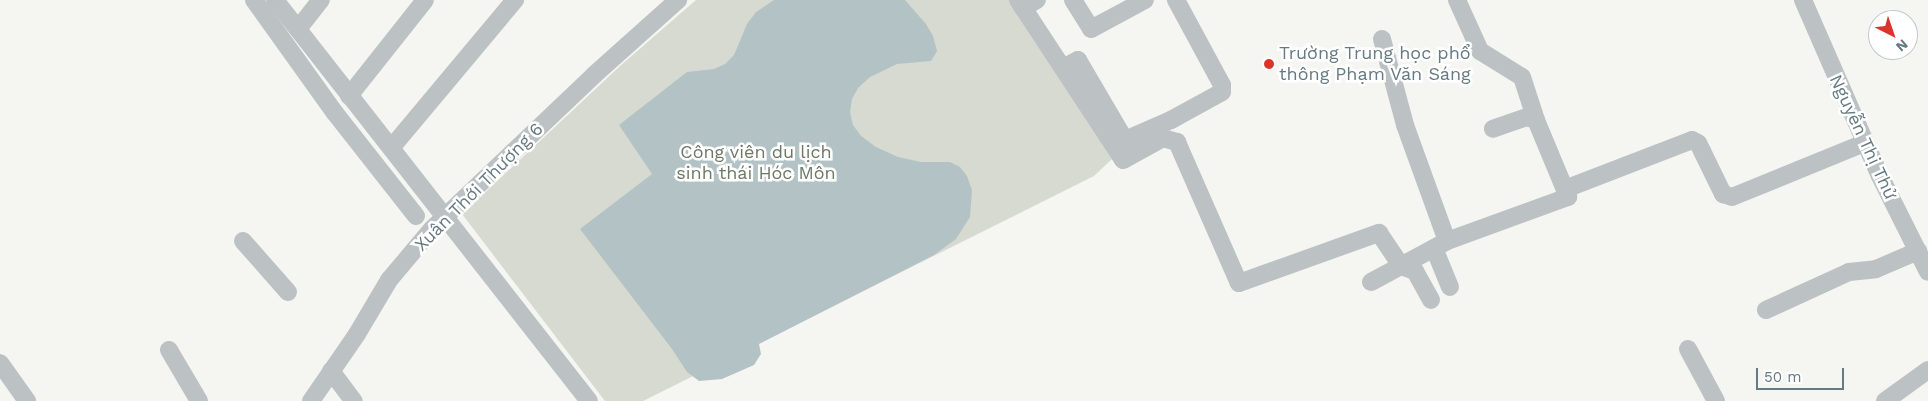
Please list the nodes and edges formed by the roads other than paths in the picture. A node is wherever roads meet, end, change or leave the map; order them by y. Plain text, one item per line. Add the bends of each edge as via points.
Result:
1 (254, 0) edge
2 (276, 0) edge
3 (321, 0) edge
4 (425, 0) edge
5 (515, 0) edge
6 (678, 0) edge
7 (1073, 0) edge
8 (1145, 0) edge
9 (1176, 0) edge
10 (1456, 0) edge
11 (1803, 0) edge
12 (1026, 3) edge
13 (298, 29) junction
14 (1382, 39) dead end
15 (1063, 68) junction
16 (349, 96) junction
17 (1536, 120) junction
18 (1493, 129) dead end
19 (1864, 143) junction
20 (392, 147) junction
21 (1565, 189) junction
22 (416, 216) dead end
23 (446, 217) junction
24 (243, 241) dead end
25 (1441, 244) junction
26 (1918, 251) junction
27 (1401, 266) junction
28 (1928, 272) edge
29 (1372, 282) dead end
30 (1450, 288) dead end
31 (288, 292) dead end
32 (1431, 300) dead end
33 (1766, 310) dead end
34 (1688, 349) dead end
35 (169, 350) dead end
36 (0, 363) edge
37 (1928, 370) edge
38 (332, 372) junction
39 (27, 401) edge
40 (199, 401) edge
41 (311, 401) edge
42 (354, 401) edge
43 (589, 401) edge
44 (1716, 401) edge
45 (1885, 401) edge

1 - 22 street via 335,113
2 - 13 street
3 - 13 street
4 - 16 street
5 - 20 street
6 - 23 street, Xuân Thới Thượng 6 via 580,88
7 - 8 street via 1091,29
9 - 15 street via 1222,85 1222,92 1125,140 1078,60
10 - 17 street via 1480,51 1522,77
11 - 19 street, Nguyễn Thị Thử
12 - 15 street
13 - 16 street
14 - 25 street
15 - 27 street via 1123,160 1163,138 1177,142 1239,283 1379,233
16 - 20 street
17 - 18 street via 1528,117
17 - 21 street
19 - 21 street via 1732,197 1723,194 1698,143 1692,140
19 - 26 street, Nguyễn Thị Thử
20 - 23 street
21 - 25 street via 1568,197
23 - 38 street, Xuân Thới Thượng 6 via 389,280
23 - 43 street
24 - 31 street
25 - 27 street
25 - 30 street
26 - 28 street, Nguyễn Thị Thử
26 - 33 street via 1876,269 1849,272
27 - 29 street
27 - 32 street via 1414,271
34 - 44 street
35 - 40 street
36 - 39 street
37 - 45 street
38 - 41 street, Xuân Thới Thượng 6
38 - 42 street

